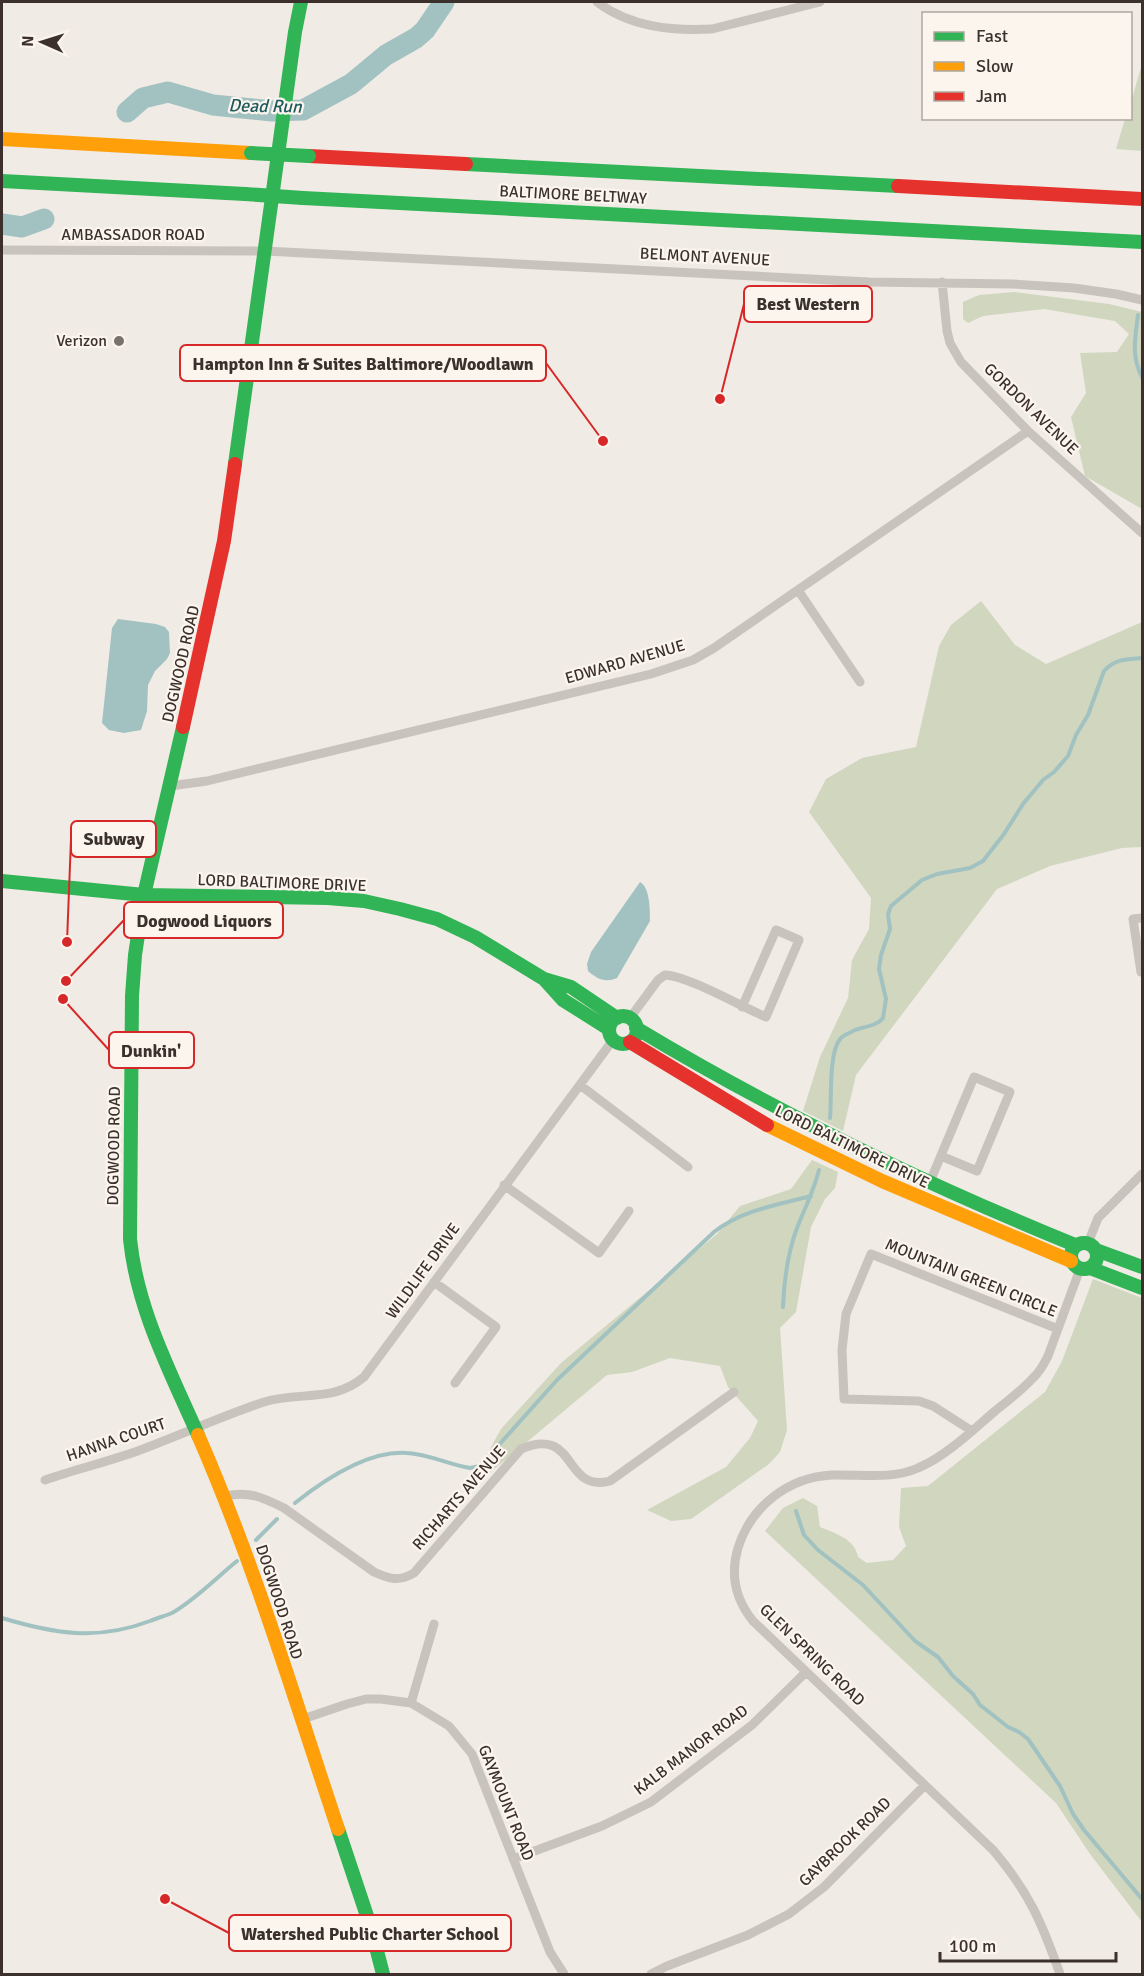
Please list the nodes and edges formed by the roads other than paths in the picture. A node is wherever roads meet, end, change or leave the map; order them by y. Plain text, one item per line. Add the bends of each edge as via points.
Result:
1 (301, 2) edge
2 (597, 2) edge
3 (820, 2) edge
4 (2, 139) edge
5 (2, 181) edge
6 (1143, 199) edge
7 (1143, 242) edge
8 (2, 250) edge
9 (265, 251) junction
10 (942, 282) junction
11 (1143, 300) edge
12 (1028, 431) junction
13 (1143, 533) edge
14 (798, 590) junction
15 (860, 682) dead end
16 (170, 786) junction
17 (2, 881) edge
18 (144, 895) junction
19 (1143, 918) edge
20 (1143, 972) edge
21 (742, 1007) junction
22 (621, 1027) junction
23 (580, 1085) junction
24 (941, 1156) junction
25 (688, 1167) dead end
26 (1143, 1174) edge
27 (929, 1184) junction
28 (504, 1185) junction
29 (629, 1211) dead end
30 (1086, 1246) junction
31 (1080, 1266) junction
32 (1143, 1267) edge
33 (434, 1282) junction
34 (1143, 1288) edge
35 (1058, 1329) junction
36 (455, 1383) dead end
37 (734, 1392) dead end
38 (196, 1428) junction
39 (972, 1431) junction
40 (45, 1480) dead end
41 (225, 1496) junction
42 (434, 1624) dead end
43 (806, 1671) junction
44 (411, 1703) junction
45 (300, 1720) junction
46 (925, 1785) junction
47 (513, 1858) junction
48 (383, 1974) edge
49 (564, 1974) edge
50 (651, 1974) edge
51 (1059, 1974) edge

1 - 9 main road, DOGWOOD ROAD
2 - 3 street via 654,27 695,30
4 - 6 main road, BALTIMORE BELTWAY, bridge
5 - 7 main road, BALTIMORE BELTWAY, bridge
8 - 9 street, AMBASSADOR ROAD
9 - 10 street, BELMONT AVENUE via 869,282
9 - 16 main road, DOGWOOD ROAD via 224,541
10 - 11 street, BELMONT AVENUE via 1074,288
10 - 12 street, GORDON AVENUE via 947,331 954,352
12 - 13 street, GORDON AVENUE
12 - 14 street, EDWARD AVENUE
14 - 15 street
14 - 16 street, EDWARD AVENUE via 714,648 673,668 207,781
16 - 18 main road, DOGWOOD ROAD
17 - 18 main road, LORD BALTIMORE DRIVE
18 - 22 main road, LORD BALTIMORE DRIVE via 328,898 364,901 437,919 476,937 544,979 563,1000
18 - 38 main road, DOGWOOD ROAD via 132,996 131,1248 140,1296 152,1330
19 - 20 street via 1133,920
21 - 21 street, WILDLIFE DRIVE via 766,1017 800,940 776,930
21 - 22 street, WILDLIFE DRIVE via 678,976 665,975
22 - 23 street, WILDLIFE DRIVE
22 - 27 main road, LORD BALTIMORE DRIVE via 837,1141
22 - 31 main road, LORD BALTIMORE DRIVE via 621,1044 630,1042 720,1098 818,1151
23 - 25 street
23 - 28 street, WILDLIFE DRIVE
24 - 24 street via 974,1077 1010,1092 977,1171
24 - 27 street
26 - 30 street via 1098,1218
27 - 30 main road, LORD BALTIMORE DRIVE
28 - 29 street via 599,1253
28 - 33 street, WILDLIFE DRIVE
30 - 31 main road via 1071,1252
30 - 31 main road via 1096,1262
30 - 32 main road, LORD BALTIMORE DRIVE
31 - 34 main road, LORD BALTIMORE DRIVE
31 - 35 street, GLEN SPRING ROAD
33 - 36 street via 496,1327
33 - 38 street, WILDLIFE DRIVE via 355,1385 331,1394 280,1398
35 - 39 street, GLEN SPRING ROAD via 1048,1356 1033,1378
35 - 39 street, MOUNTAIN GREEN CIRCLE via 871,1254 846,1314 842,1350 844,1399 919,1401
37 - 41 street, RICHARTS AVENUE via 610,1481 600,1484 580,1476 559,1449 549,1443 521,1449 414,1573 405,1578 386,1578 374,1572 269,1500 252,1494
38 - 40 street, HANNA COURT
38 - 41 main road, DOGWOOD ROAD
39 - 43 street, GLEN SPRING ROAD via 932,1461 906,1473 832,1475 796,1483 765,1503 752,1519 741,1536 736,1555 735,1576 742,1608
41 - 45 main road, DOGWOOD ROAD
42 - 44 street
43 - 46 street, GLEN SPRING ROAD
43 - 47 street, KALB MANOR ROAD via 752,1725 651,1802 602,1826
44 - 45 street, GAYMOUNT ROAD via 366,1700
44 - 47 street, GAYMOUNT ROAD via 449,1726 472,1754
45 - 48 main road, DOGWOOD ROAD
46 - 50 street, GAYBROOK ROAD via 824,1887 789,1914
46 - 51 street, GLEN SPRING ROAD via 1009,1869 1035,1909
47 - 49 street, GAYMOUNT ROAD via 550,1952

